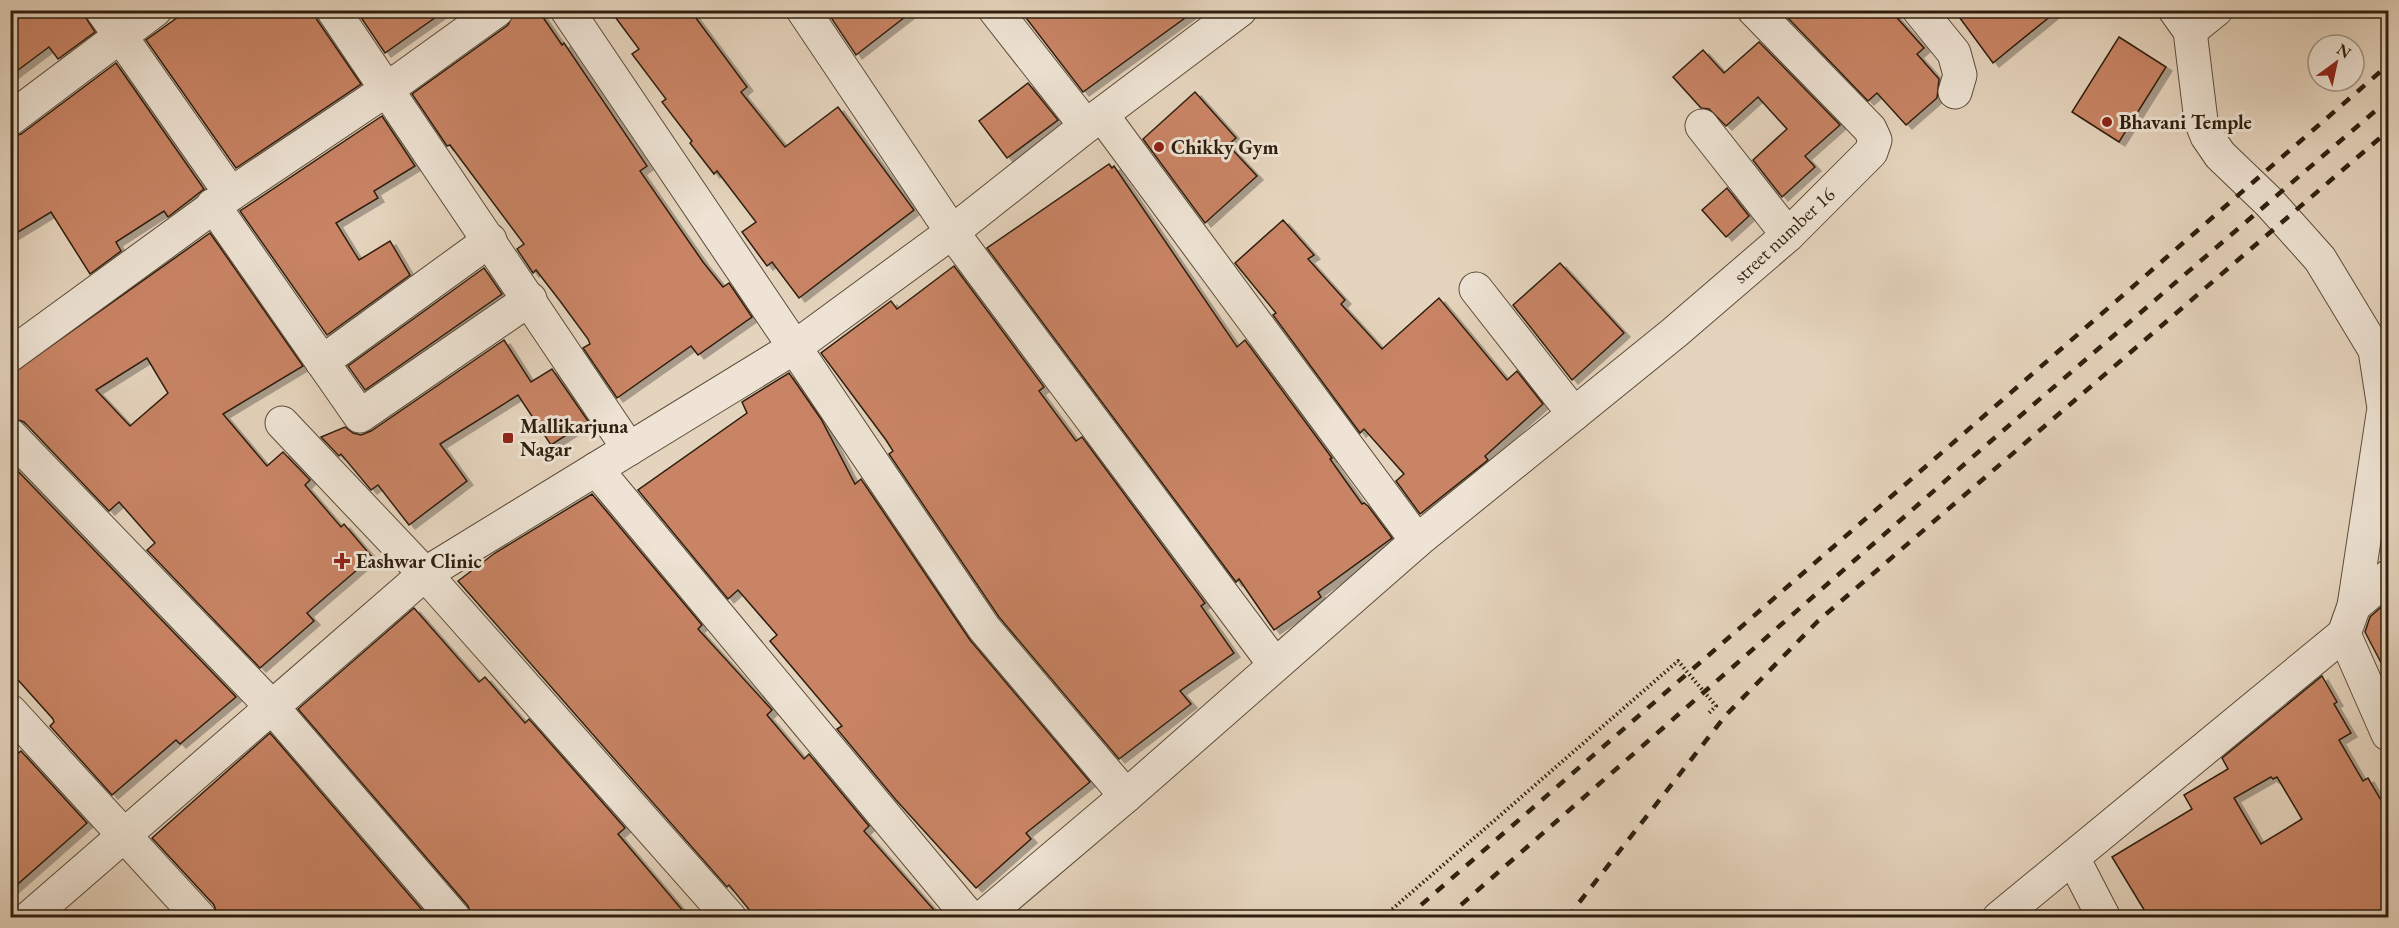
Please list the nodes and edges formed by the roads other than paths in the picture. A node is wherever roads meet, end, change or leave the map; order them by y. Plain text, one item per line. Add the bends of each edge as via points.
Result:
1 (155, 10) edge
2 (333, 10) edge
3 (497, 10) edge
4 (567, 10) edge
5 (803, 10) edge
6 (996, 10) edge
7 (1240, 10) edge
8 (1754, 10) edge
9 (1919, 10) edge
10 (2216, 10) edge
11 (1204, 21) edge
12 (2182, 21) edge
13 (111, 23) edge
14 (386, 90) junction
15 (1955, 92) dead end
16 (10, 119) edge
17 (1094, 120) junction
18 (1702, 126) dead end
19 (222, 199) junction
20 (952, 232) junction
21 (1788, 235) junction
22 (490, 240) junction
23 (1476, 290) dead end
24 (530, 300) junction
25 (2382, 343) edge
26 (795, 347) junction
27 (10, 355) edge
28 (322, 362) junction
29 (1574, 414) junction
30 (282, 423) dead end
31 (10, 435) edge
32 (629, 449) junction
33 (596, 469) junction
34 (1417, 542) junction
35 (425, 574) junction
36 (2388, 577) edge
37 (2349, 620) junction
38 (1275, 665) junction
39 (272, 707) junction
40 (10, 711) edge
41 (2388, 734) edge
42 (1126, 796) junction
43 (124, 835) junction
44 (2073, 858) junction
45 (29, 918) edge
46 (200, 918) edge
47 (454, 918) edge
48 (730, 918) edge
49 (970, 918) edge
50 (982, 918) edge
51 (1999, 918) edge
52 (2104, 918) edge

1 - 13 street
2 - 14 street
3 - 14 street
4 - 26 street
5 - 20 street
6 - 17 street
7 - 11 street
8 - 21 street, street number 16 via 1870,129 1875,140 1871,152
9 - 15 street via 1954,53 1960,75
10 - 12 street
11 - 17 street
12 - 25 street via 2207,136 2220,155 2320,259
13 - 16 street
13 - 19 street
14 - 19 street
14 - 22 street
17 - 20 street
17 - 34 street
18 - 21 street
19 - 27 street
19 - 28 street
20 - 26 street
20 - 38 street
21 - 29 street, street number 16
22 - 24 street
22 - 28 street
23 - 29 street
24 - 28 street via 360,416
24 - 32 street
25 - 37 street via 2384,408
26 - 32 street
26 - 42 street via 984,628
29 - 34 street, street number 16
30 - 35 street
31 - 39 street
32 - 33 street
33 - 35 street
33 - 49 street
34 - 38 street, street number 16
35 - 39 street
35 - 48 street
36 - 37 street
37 - 41 street
37 - 44 street
38 - 42 street, street number 16
39 - 43 street
39 - 47 street
40 - 43 street
42 - 50 street, street number 16
43 - 45 street
43 - 46 street
44 - 51 street
44 - 52 street

